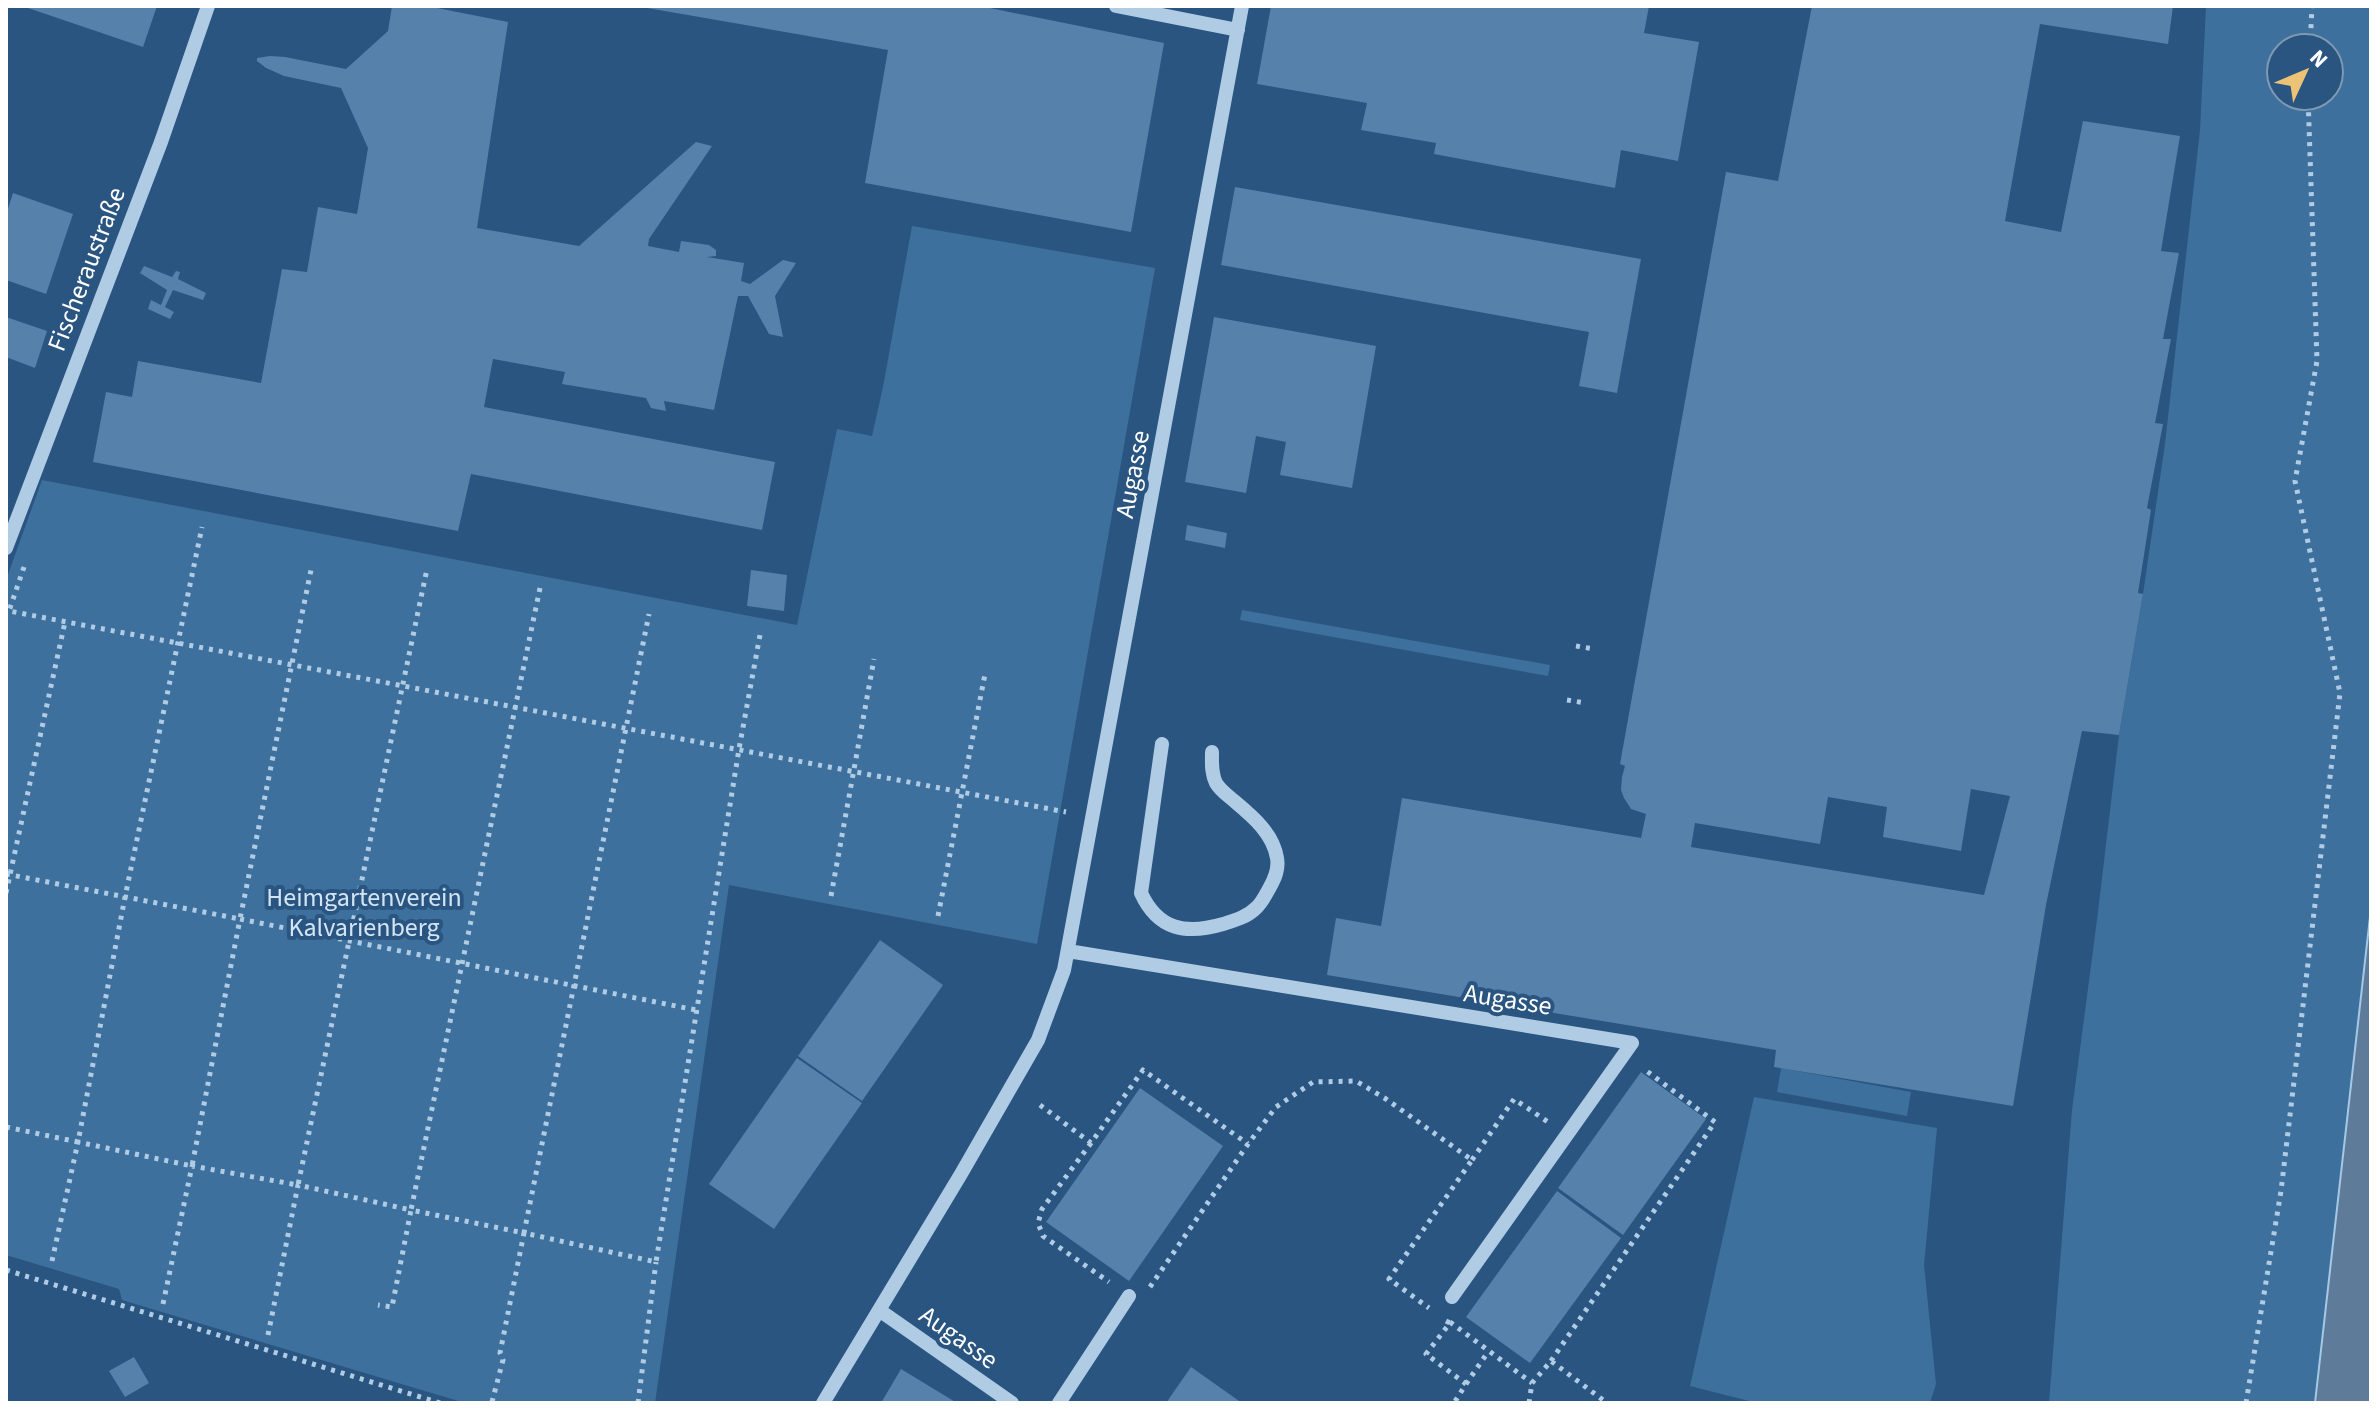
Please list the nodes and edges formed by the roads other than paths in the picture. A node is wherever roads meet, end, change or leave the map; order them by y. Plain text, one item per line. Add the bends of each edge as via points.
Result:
1 (208, 6) edge
2 (1116, 6) edge
3 (1242, 6) edge
4 (1238, 30) junction
5 (6, 548) edge
6 (1162, 744) dead end
7 (1212, 752) dead end
8 (1068, 951) junction
9 (1129, 1296) road end
10 (1452, 1297) dead end
11 (879, 1310) junction
12 (823, 1403) edge
13 (1012, 1403) edge
14 (1059, 1403) edge

1 - 5 street, Fischeraustraße
2 - 4 street
3 - 4 street, Augasse
4 - 8 street, Augasse
6 - 7 street via 1141,893 1147,907 1177,928 1213,927 1243,918 1259,906 1276,878 1272,840 1215,782
8 - 10 street, Augasse via 1632,1043
8 - 11 street, Augasse via 1038,1040
9 - 14 street
11 - 12 street, Augasse
11 - 13 street, Augasse

